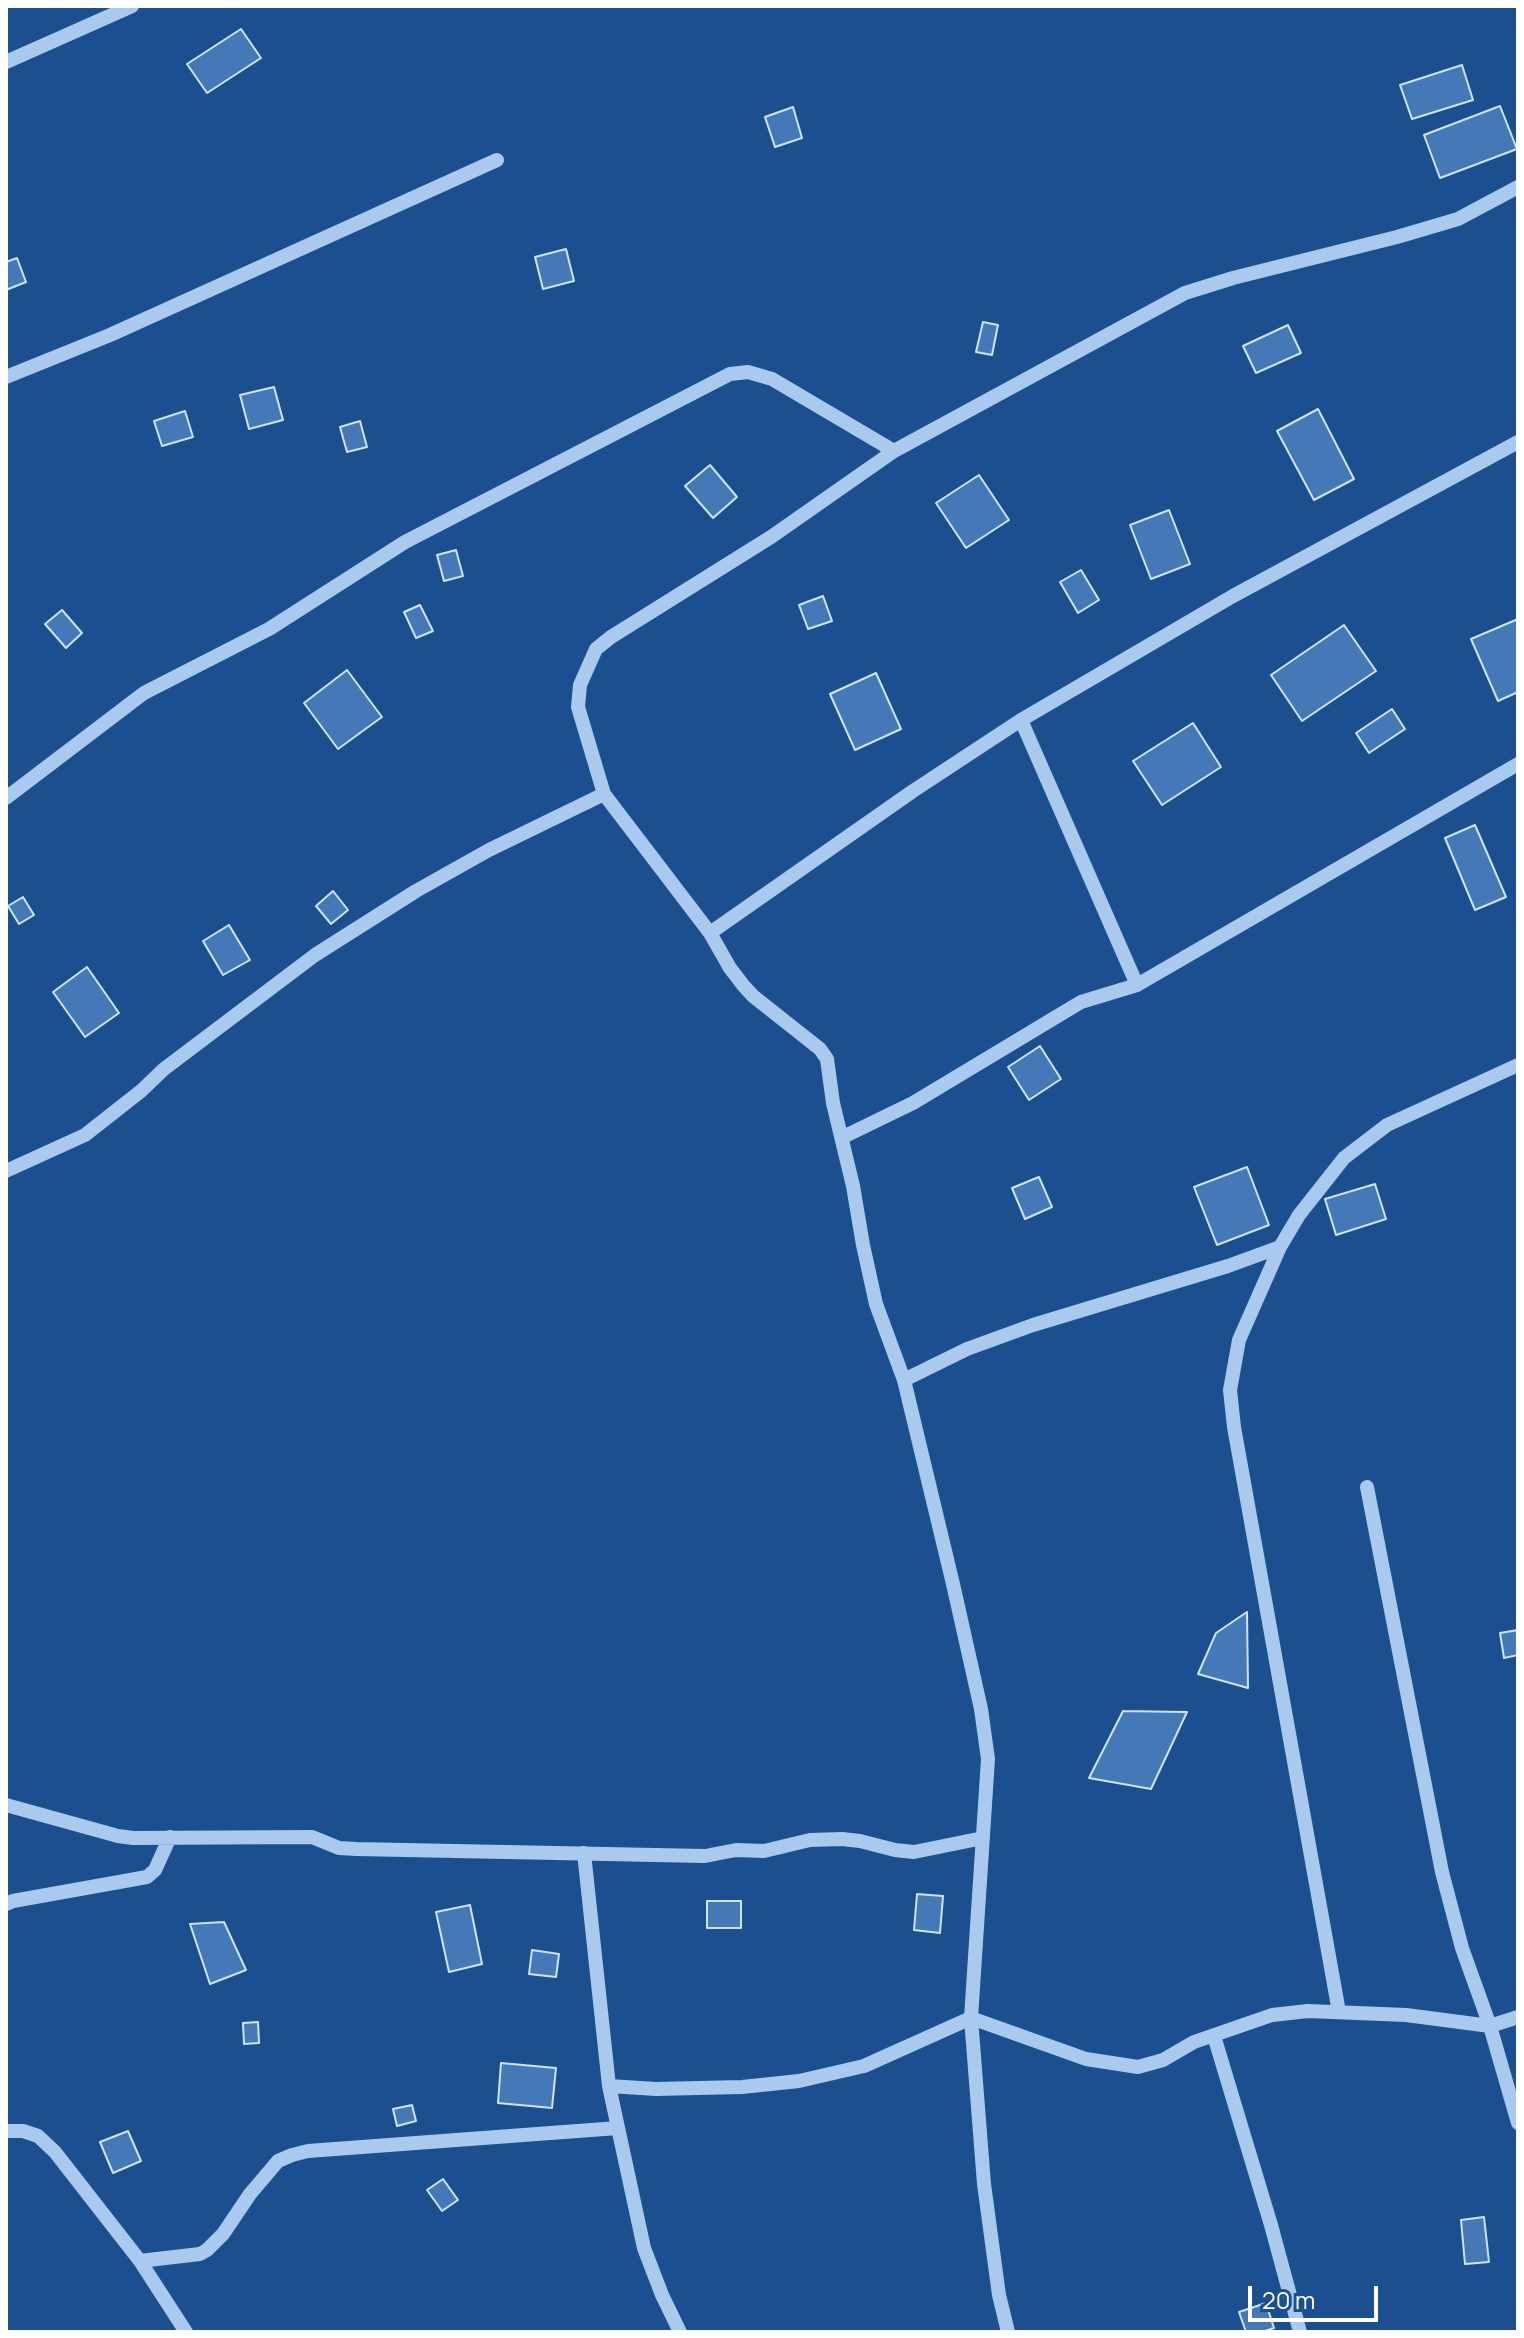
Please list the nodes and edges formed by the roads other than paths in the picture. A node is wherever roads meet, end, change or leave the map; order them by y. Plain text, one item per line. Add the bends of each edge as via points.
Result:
1 (132, 6) edge
2 (6, 62) edge
3 (497, 160) dead end
4 (1518, 187) edge
5 (6, 377) edge
6 (1518, 442) edge
7 (894, 451) junction
8 (1021, 720) junction
9 (1518, 764) edge
10 (604, 794) junction
11 (6, 798) edge
12 (710, 933) junction
13 (1137, 985) junction
14 (1518, 1065) edge
15 (843, 1137) junction
16 (6, 1171) edge
17 (1280, 1247) junction
18 (904, 1380) junction
19 (1367, 1487) dead end
20 (6, 1805) edge
21 (170, 1837) junction
22 (983, 1838) junction
23 (584, 1853) junction
24 (6, 1904) edge
25 (1339, 2012) junction
26 (1518, 2017) edge
27 (971, 2018) junction
28 (1490, 2026) junction
29 (1214, 2036) junction
30 (609, 2086) junction
31 (1518, 2123) edge
32 (618, 2128) junction
33 (6, 2131) edge
34 (140, 2261) junction
35 (186, 2332) edge
36 (680, 2332) edge
37 (1008, 2332) edge
38 (1300, 2332) edge

1 - 2 street
3 - 5 street
4 - 7 street via 1458,219 1185,293
6 - 8 street via 1233,596
7 - 10 street via 596,649 580,685 578,707
7 - 11 street via 772,379 748,372 730,374 405,542 269,629 154,687
8 - 12 street
8 - 13 street
9 - 13 street
10 - 12 street
10 - 16 street via 416,891 315,955 85,1135
12 - 15 street via 753,996 827,1059
13 - 15 street via 1081,1002 913,1103
14 - 17 street via 1387,1125 1344,1158
15 - 18 street via 876,1304
17 - 18 street via 1033,1325
17 - 25 street via 1239,1340 1230,1390
18 - 22 street via 981,1709 988,1759
19 - 28 street via 1442,1872
20 - 21 street via 118,1836
21 - 23 street via 312,1837 339,1848
21 - 24 street via 147,1877
22 - 23 street via 914,1852 842,1839 705,1856
22 - 27 street
23 - 30 street
25 - 28 street
25 - 29 street via 1272,2015
26 - 28 street
27 - 29 street via 1086,2059 1138,2067
27 - 30 street via 864,2066 799,2081 656,2089
27 - 37 street via 984,2184
28 - 31 street
29 - 38 street
30 - 32 street
32 - 34 street via 292,2155 278,2161 207,2250
32 - 36 street via 644,2248
33 - 34 street via 38,2136 55,2152
34 - 35 street

